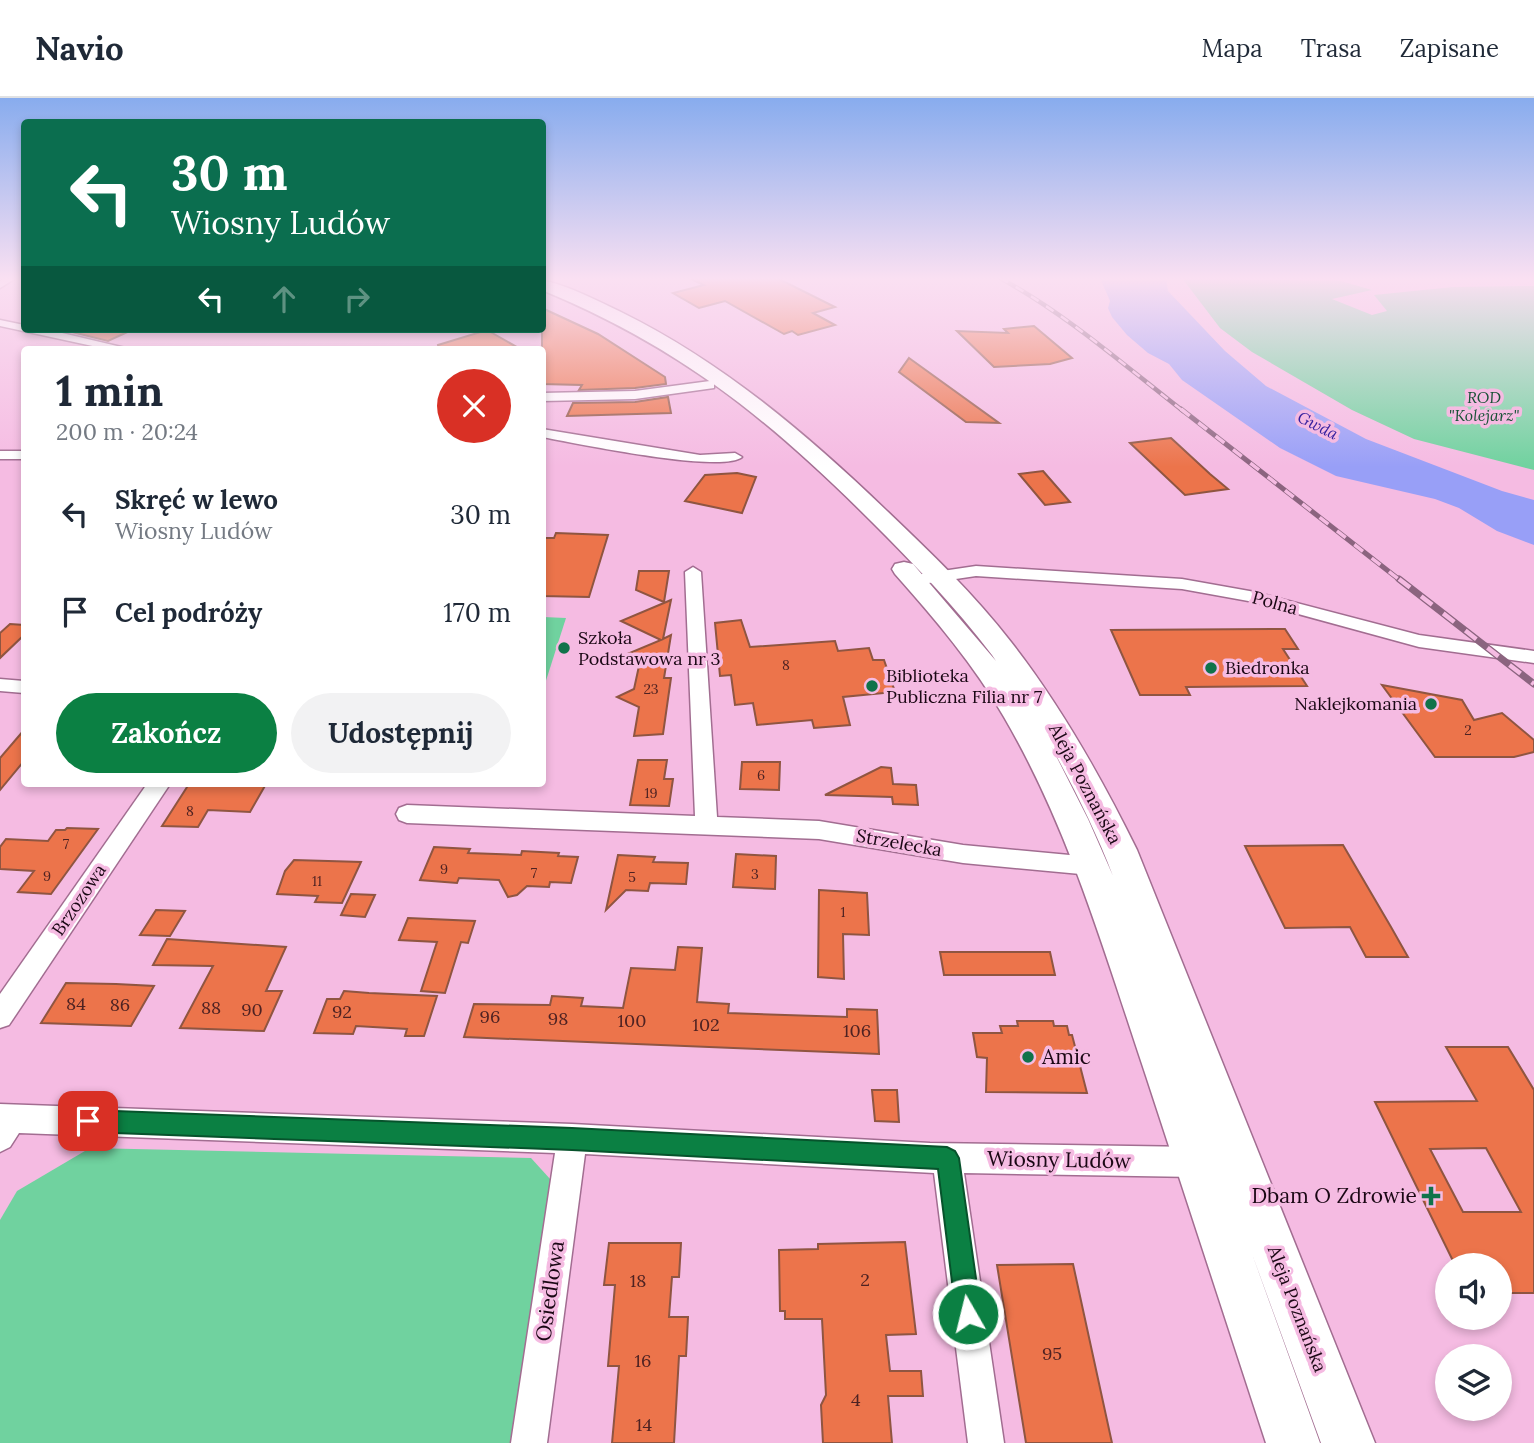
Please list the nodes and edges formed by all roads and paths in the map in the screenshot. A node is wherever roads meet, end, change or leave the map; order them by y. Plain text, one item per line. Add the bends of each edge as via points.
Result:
1 (84, 341) edge
2 (641, 341) edge
3 (660, 341) edge
4 (109, 346) edge
5 (719, 383) junction
6 (546, 401) edge
7 (546, 434) edge
8 (0, 455) edge
9 (21, 455) edge
10 (735, 457) dead end
11 (693, 572) dead end
12 (934, 585) junction
13 (1534, 657) edge
14 (0, 685) edge
15 (21, 687) edge
16 (157, 787) edge
17 (407, 814) dead end
18 (706, 825) junction
19 (1091, 866) junction
20 (0, 1016) edge
21 (4, 1124) edge
22 (572, 1139) junction
23 (947, 1158) junction
24 (1196, 1162) junction
25 (529, 1443) edge
26 (986, 1443) edge
27 (1293, 1443) edge
28 (1348, 1443) edge

1 - 4 street
2 - 5 main road, Aleja Poznańska
3 - 5 main road, Aleja Poznańska
5 - 6 street
5 - 12 main road, Aleja Poznańska
7 - 10 street via 700,459
8 - 9 street
11 - 18 street
12 - 13 street, Polna via 1012,573 1146,580 1218,589 1419,641
12 - 19 main road, Aleja Poznańska via 1025,728
12 - 28 main road, Aleja Poznańska via 1034,694 1082,772 1111,831 1157,939
14 - 15 street
16 - 20 street, Brzozowa
17 - 18 street, Strzelecka
18 - 19 street, Strzelecka via 819,830 963,854
19 - 24 main road, Aleja Poznańska
21 - 22 street, Wiosny Ludów
22 - 23 street, Wiosny Ludów
22 - 25 street, Osiedlowa
23 - 24 street, Wiosny Ludów
23 - 26 street
24 - 27 main road, Aleja Poznańska

